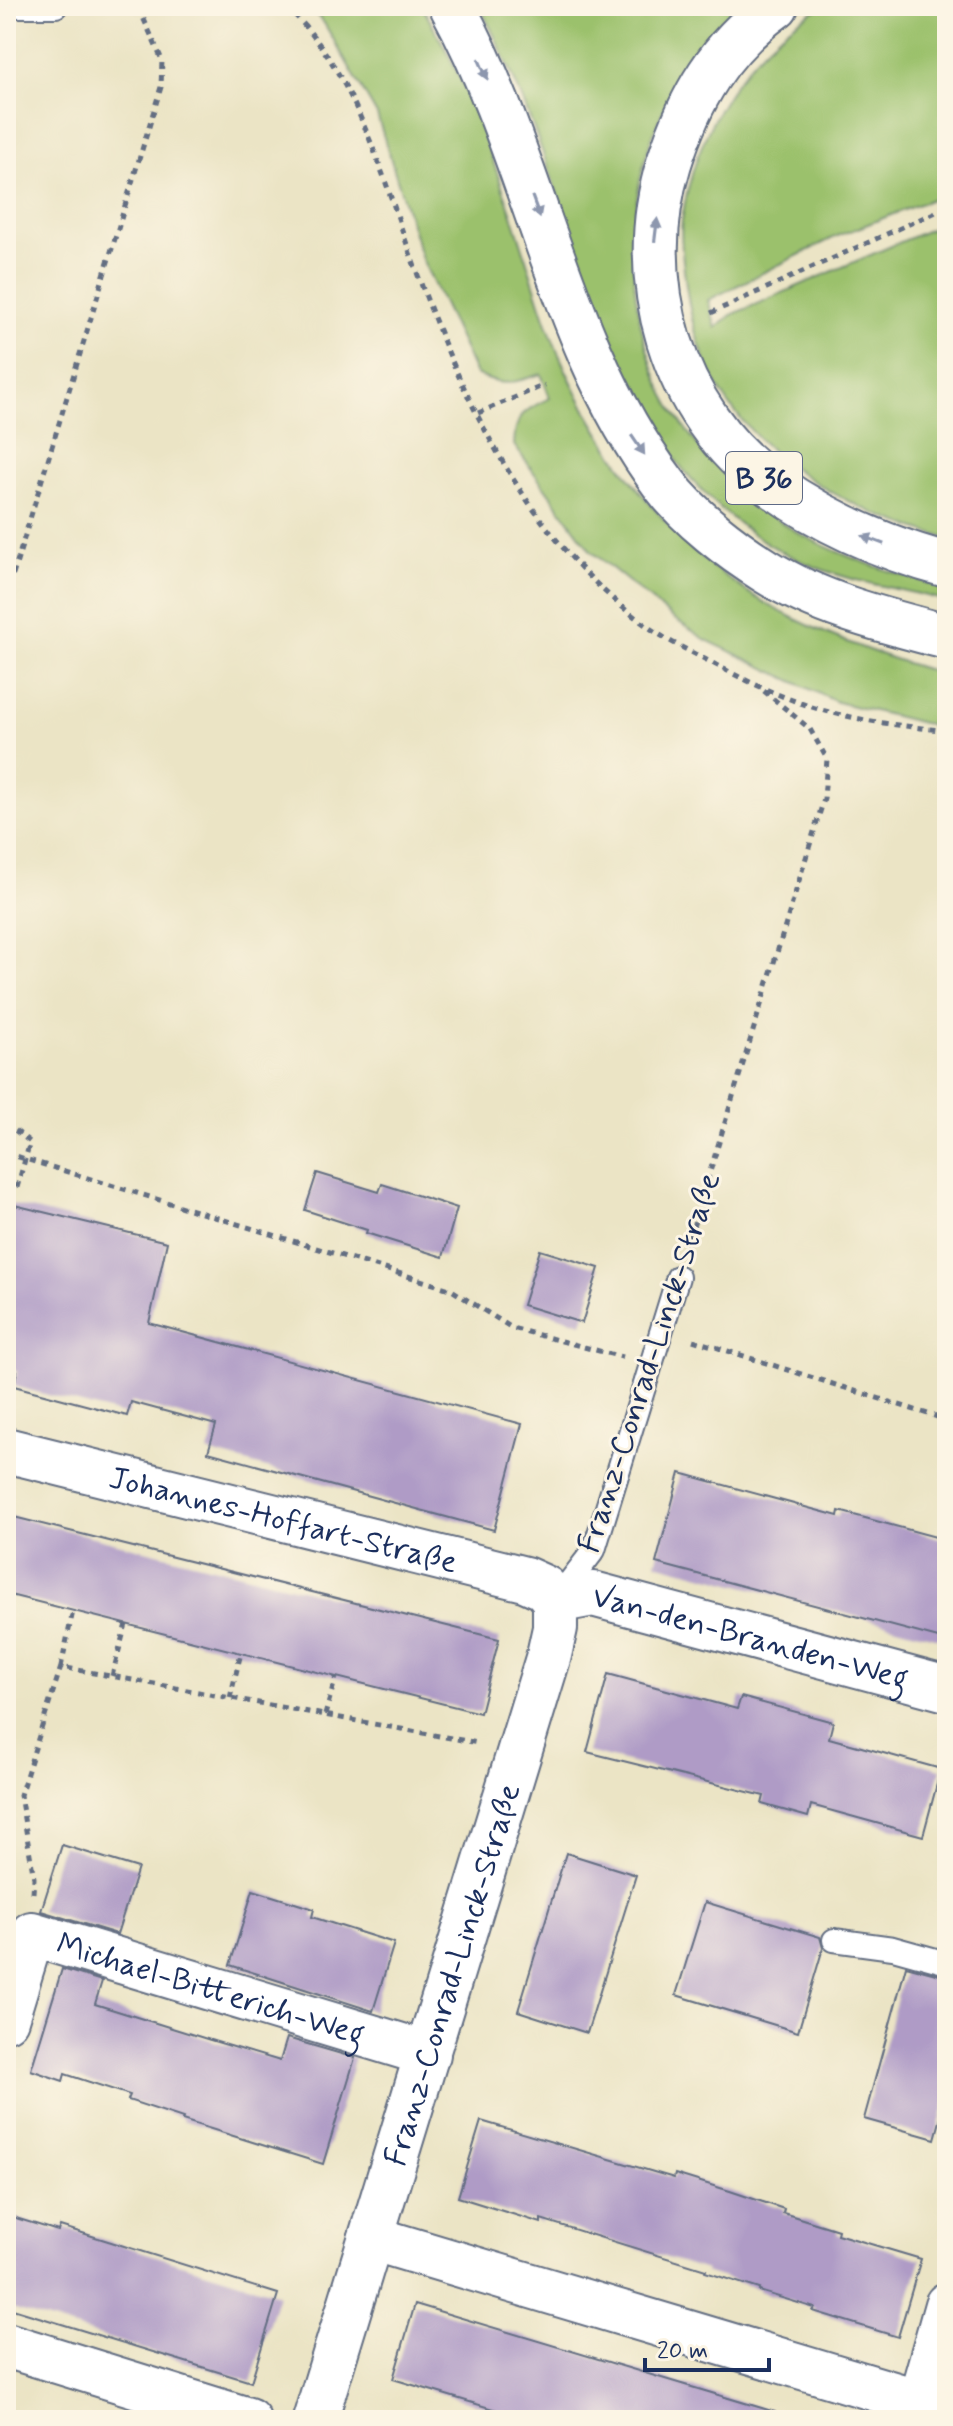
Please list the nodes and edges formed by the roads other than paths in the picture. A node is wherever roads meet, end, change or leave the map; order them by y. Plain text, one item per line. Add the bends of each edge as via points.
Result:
1 (7, 6) edge
2 (56, 6) edge
3 (452, 6) edge
4 (776, 6) edge
5 (947, 565) edge
6 (947, 637) edge
7 (678, 1277) road end
8 (6, 1450) edge
9 (555, 1601) junction
10 (947, 1689) edge
11 (834, 1940) dead end
12 (947, 1963) edge
13 (6, 2019) edge
14 (428, 2054) junction
15 (371, 2238) junction
16 (947, 2305) edge
17 (6, 2345) edge
18 (248, 2420) edge
19 (315, 2420) edge

1 - 2 lane
3 -> 6 main road via 504,120 599,379 666,488 712,532 808,594
5 -> 4 main road, B 36 via 860,535 770,484 709,420 688,388 669,341 654,245 661,189 693,102 717,61
7 - 9 lane, Franz-Conrad-Linck-Straße via 594,1550
8 - 9 main road, Johannes-Hoffart-Straße via 525,1579 545,1588
9 - 10 main road, Van-den-Branden-Weg via 593,1594
9 - 14 main road, Franz-Conrad-Linck-Straße via 549,1655
11 - 12 lane
13 - 14 main road, Michael-Bitterich-Weg via 32,1934
14 - 15 main road, Franz-Conrad-Linck-Straße
15 - 16 main road via 923,2403
15 - 19 main road, Franz-Conrad-Linck-Straße
17 - 18 main road

